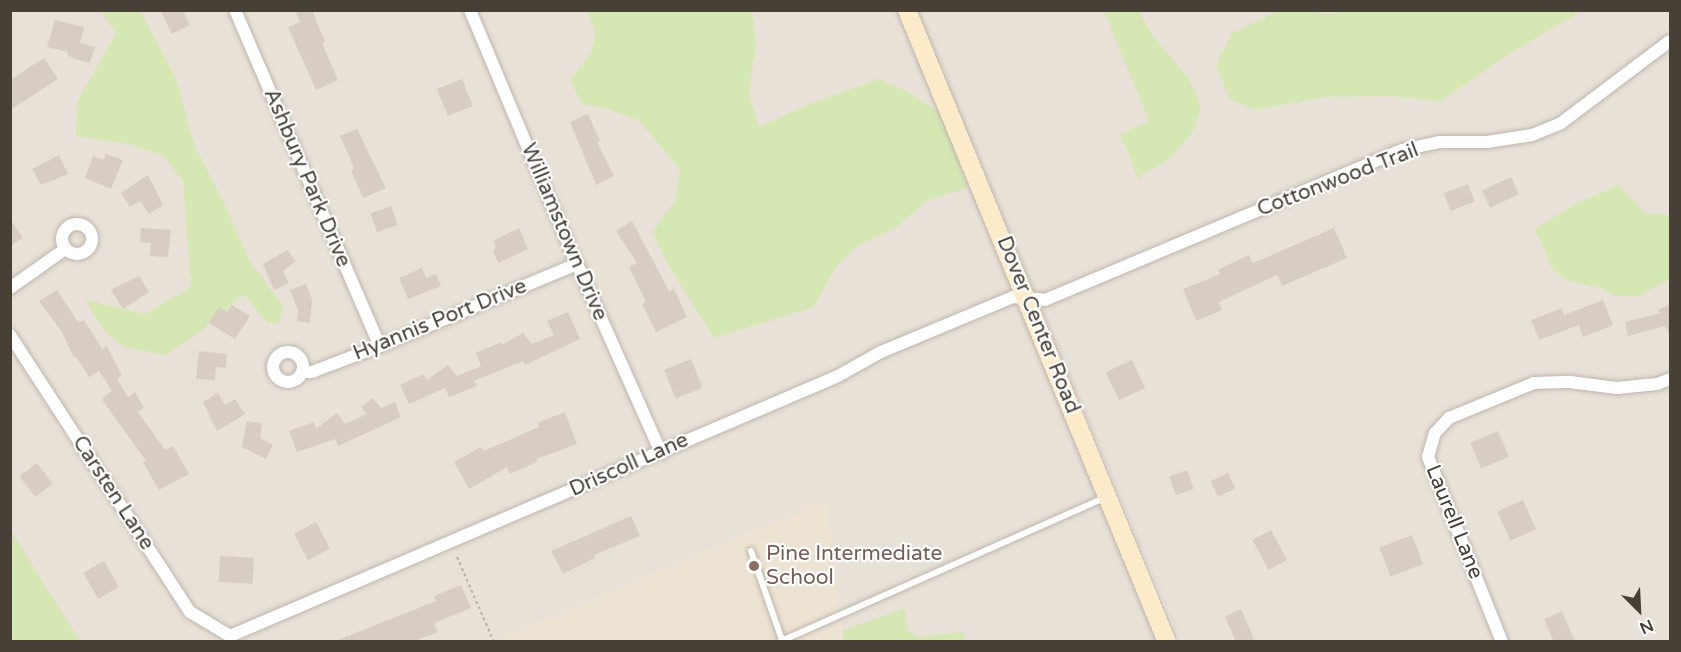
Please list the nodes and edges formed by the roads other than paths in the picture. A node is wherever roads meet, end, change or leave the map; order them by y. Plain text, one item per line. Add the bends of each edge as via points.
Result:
1 (235, 10) edge
2 (470, 10) edge
3 (907, 10) edge
4 (1671, 41) edge
5 (65, 249) dead end
6 (577, 264) junction
7 (10, 288) edge
8 (1028, 299) junction
9 (10, 335) edge
10 (380, 346) junction
11 (302, 372) dead end
12 (1671, 379) edge
13 (661, 453) junction
14 (1107, 496) junction
15 (751, 551) dead end
16 (795, 638) edge
17 (229, 639) edge
18 (781, 641) edge
19 (1167, 642) edge
20 (1502, 642) edge

1 - 10 street, Ashbury Park Drive
2 - 6 street, Williamstown Drive
3 - 8 street, Dover Center Road
4 - 8 street, Cottonwood Trail via 1561,123 1532,135 1487,142 1439,142 1402,150 1045,300
5 - 7 street
6 - 10 street, Hyannis Port Drive
6 - 13 street, Williamstown Drive
8 - 13 street, Driscoll Lane via 1013,297 973,313
8 - 14 street, Dover Center Road
9 - 17 street, Carsten Lane via 190,612
10 - 11 street, Hyannis Port Drive via 312,372
12 - 20 street, Laurell Lane via 1617,388 1570,382 1534,383 1449,418 1435,433 1428,457
13 - 17 street, Driscoll Lane
14 - 16 lane
14 - 19 street, Dover Center Road
15 - 18 lane
16 - 18 lane

